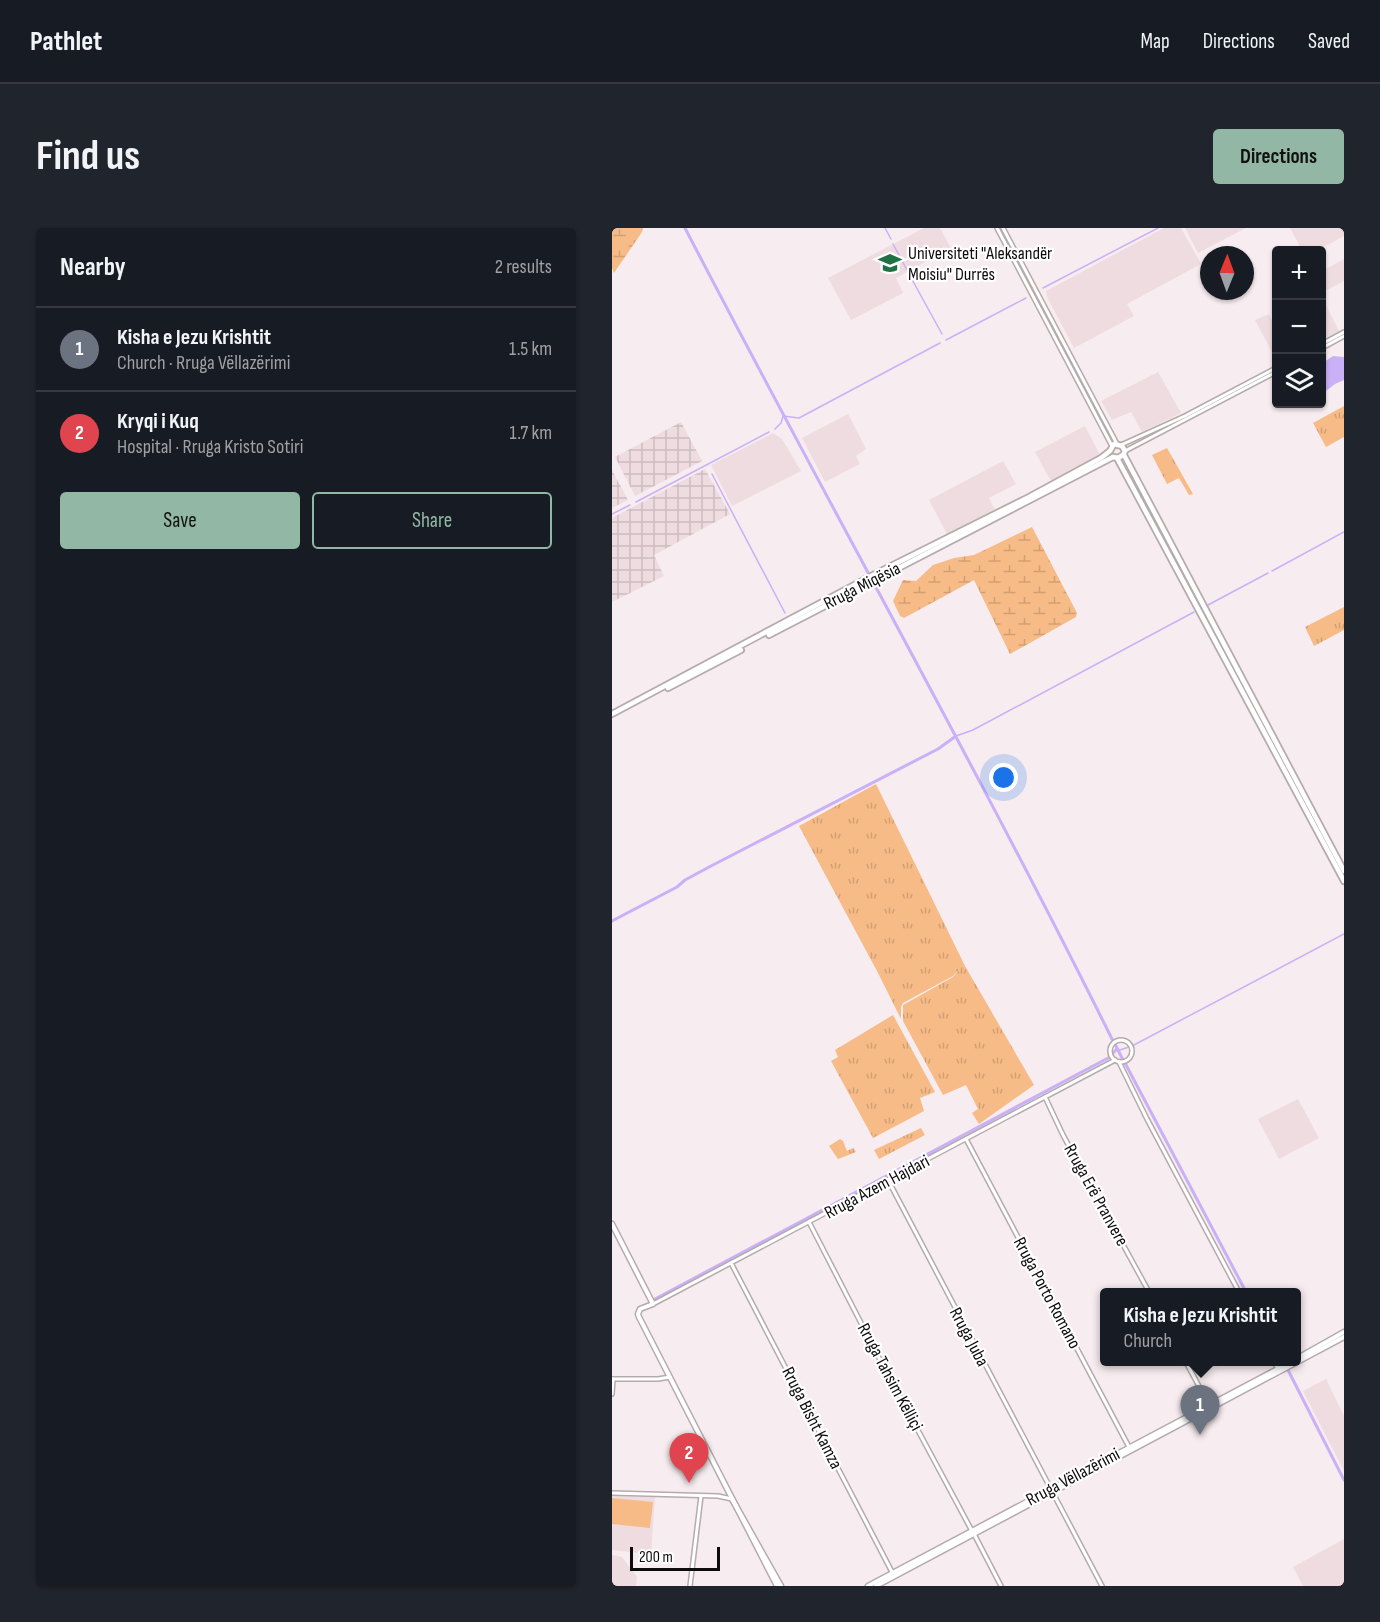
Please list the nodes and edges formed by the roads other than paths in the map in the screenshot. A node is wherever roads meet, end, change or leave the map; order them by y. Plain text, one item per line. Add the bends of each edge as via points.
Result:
1 (997, 228) edge
2 (1003, 228) edge
3 (1344, 334) edge
4 (1326, 344) edge
5 (1272, 372) edge
6 (1272, 372) edge
7 (1115, 450) junction
8 (1124, 453) junction
9 (612, 716) edge
10 (1344, 871) edge
11 (1344, 881) edge
12 (1117, 1061) junction
13 (1045, 1097) junction
14 (966, 1139) junction
15 (888, 1180) junction
16 (809, 1222) junction
17 (613, 1227) edge
18 (731, 1263) junction
19 (1146, 1288) edge
20 (1236, 1288) edge
21 (653, 1304) junction
22 (1344, 1332) edge
23 (1344, 1337) edge
24 (1301, 1356) edge
25 (1301, 1358) edge
26 (1188, 1366) edge
27 (1276, 1366) edge
28 (1286, 1366) edge
29 (1279, 1370) junction
30 (670, 1377) junction
31 (612, 1379) edge
32 (612, 1394) edge
33 (1209, 1405) junction
34 (1129, 1447) junction
35 (1051, 1491) junction
36 (612, 1493) edge
37 (701, 1496) junction
38 (732, 1499) junction
39 (973, 1532) junction
40 (893, 1573) junction
41 (690, 1586) edge
42 (779, 1586) edge
43 (868, 1586) edge
44 (876, 1586) edge
45 (1001, 1586) edge
46 (1102, 1586) edge

1 - 7 street
2 - 7 street
3 - 4 street
5 - 7 street
6 - 8 street
7 - 8 main road, Rruga Miqësia
7 - 8 main road
7 - 9 main road, Rruga Miqësia
7 - 11 main road
8 - 10 main road
12 - 12 street via 1127,1060 1131,1055 1132,1048 1126,1041 1119,1040 1112,1046 1111,1054
12 - 13 street, Rruga Azem Hajdari
12 - 20 street
13 - 14 street, Rruga Azem Hajdari
13 - 19 street, Rruga Erë Pranvere
14 - 15 street, Rruga Azem Hajdari
14 - 34 street, Rruga Porto Romano
15 - 16 street, Rruga Azem Hajdari
15 - 35 street, Rruga Juba
16 - 18 street, Rruga Azem Hajdari
16 - 39 street, Rruga Tahsim Këlliçi
17 - 21 main road
18 - 21 street, Rruga Azem Hajdari
18 - 40 street, Rruga Bisht Kamza
21 - 30 main road, Rruga Azem Hajdari via 638,1311 639,1317
22 - 24 main road
23 - 25 main road
26 - 33 street
27 - 29 street
28 - 29 main road
29 - 33 main road, Rruga Vëllazërimi
29 - 35 main road, Rruga Vëllazërimi
30 - 31 street
30 - 38 main road
31 - 32 street
33 - 34 main road, Rruga Vëllazërimi
34 - 35 main road, Rruga Vëllazërimi
35 - 39 main road, Rruga Vëllazërimi
35 - 46 street, Rruga Juba
36 - 37 street
37 - 38 street
37 - 41 street
38 - 42 main road
39 - 40 main road, Rruga Vëllazërimi
39 - 44 main road, Rruga Vëllazërimi
39 - 45 street, Rruga Tahsim Këlliçi
40 - 43 main road, Rruga Vëllazërimi

